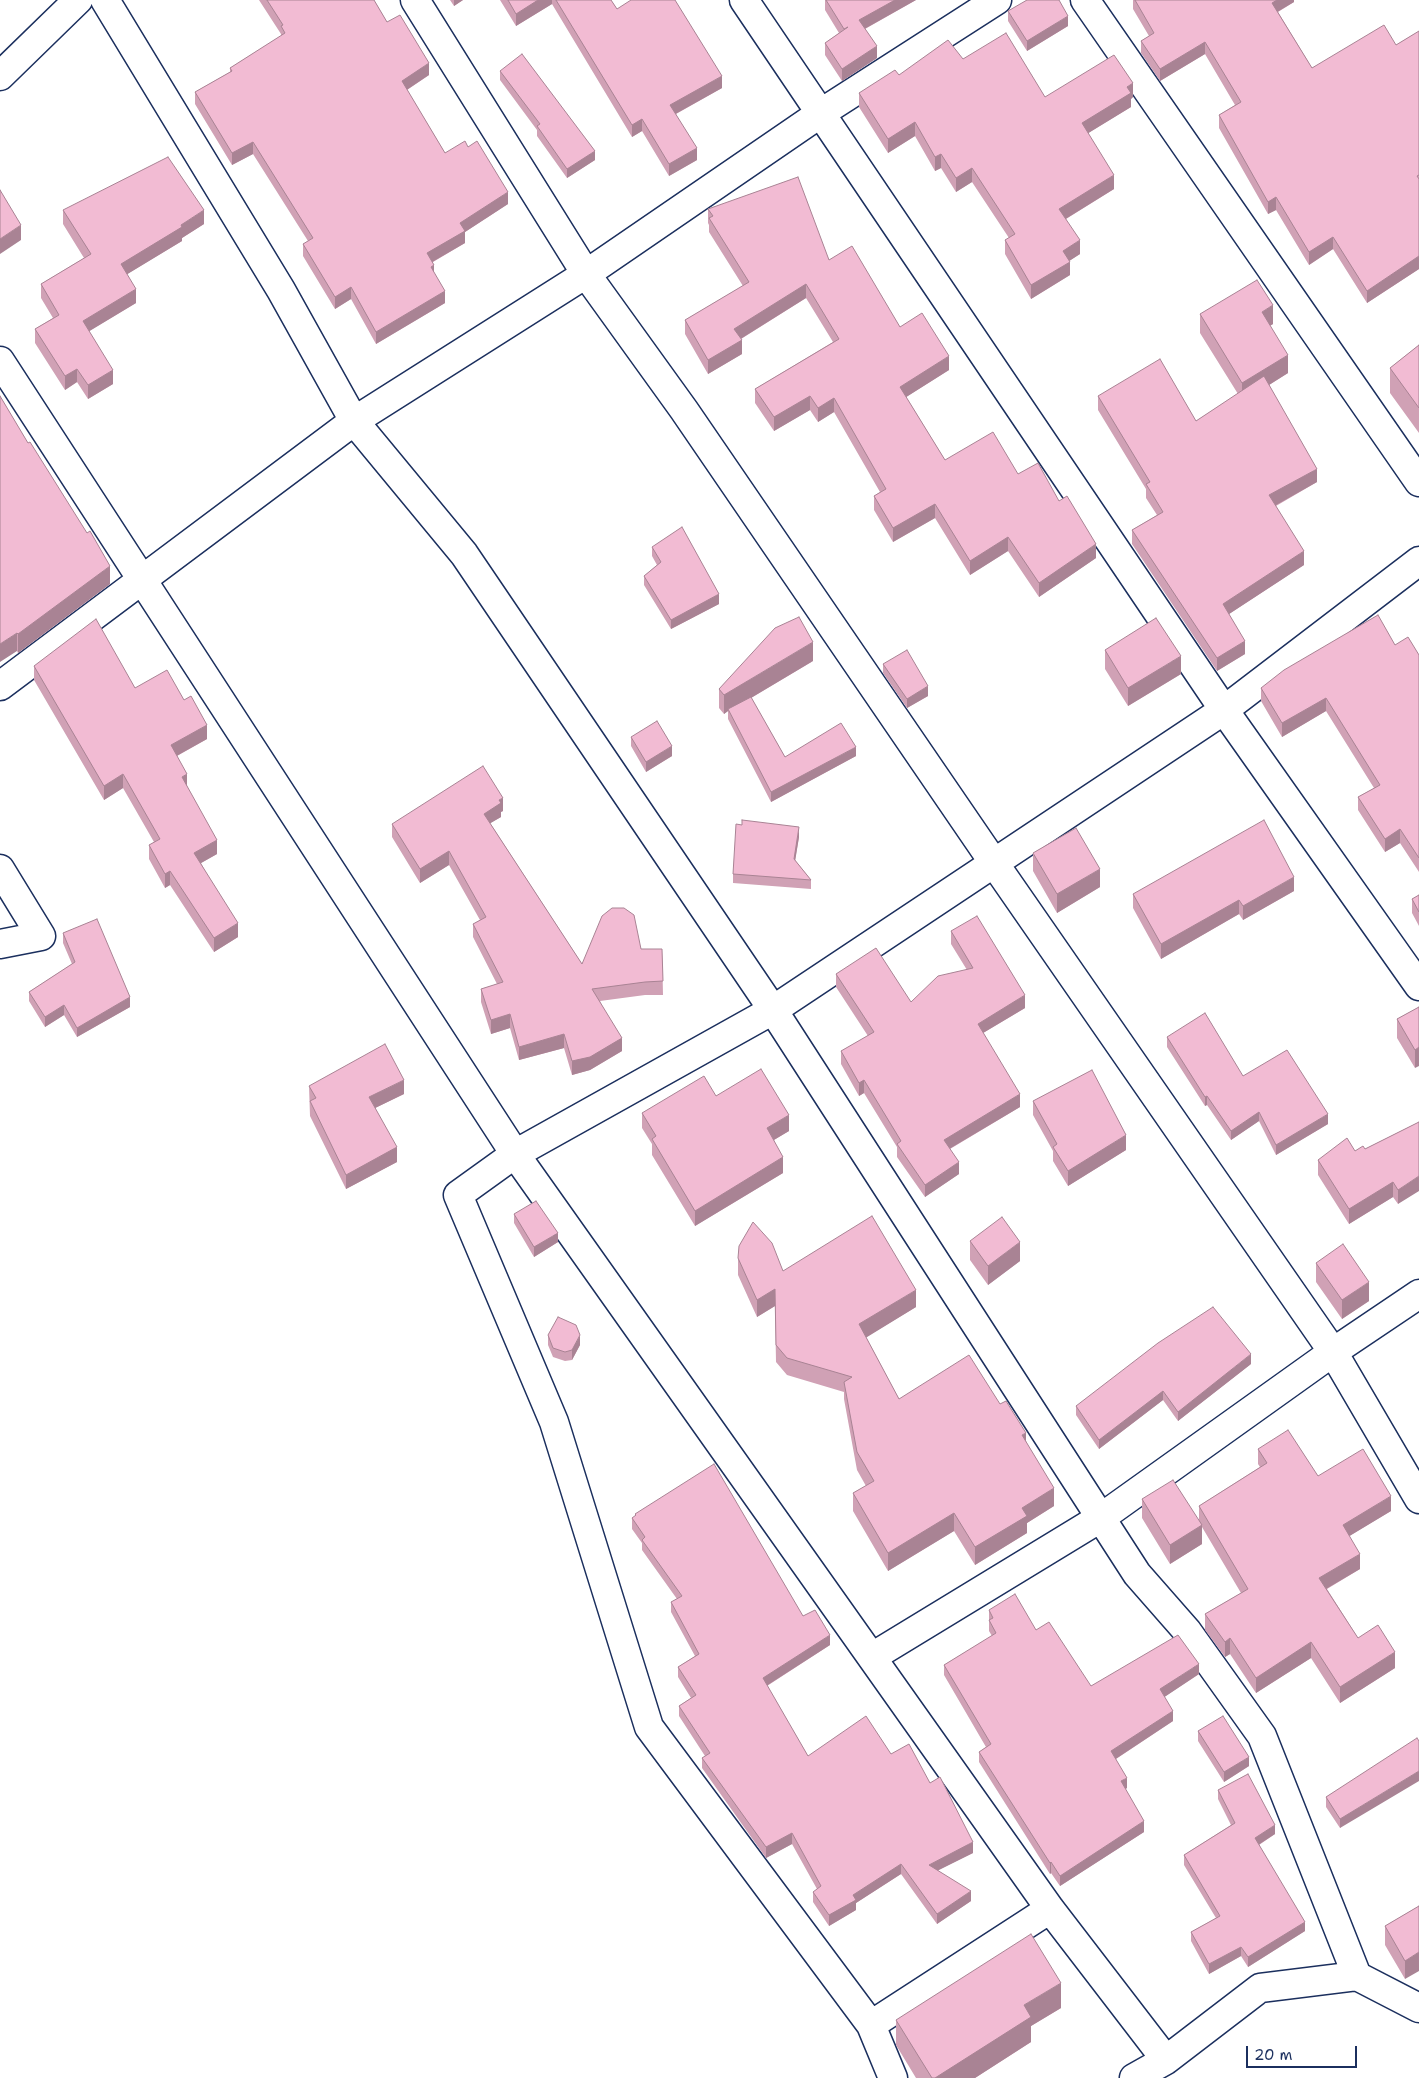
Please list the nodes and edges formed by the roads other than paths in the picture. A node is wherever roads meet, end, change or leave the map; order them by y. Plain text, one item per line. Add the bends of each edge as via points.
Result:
1 (78, 0) edge
2 (105, 0) edge
3 (415, 0) edge
4 (744, 0) edge
5 (997, 0) edge
6 (1085, 0) edge
7 (0, 76) edge
8 (821, 113) junction
9 (586, 274) junction
10 (0, 361) edge
11 (354, 421) junction
12 (1419, 482) edge
13 (1419, 561) edge
14 (141, 581) junction
15 (0, 686) edge
16 (1224, 710) junction
17 (994, 863) junction
18 (0, 869) edge
19 (0, 944) edge
20 (1419, 986) edge
21 (773, 1010) junction
22 (515, 1154) junction
23 (1419, 1294) edge
24 (1333, 1352) junction
25 (1419, 1499) edge
26 (1102, 1517) junction
27 (872, 1657) junction
28 (1050, 1910) junction
29 (1357, 1976) junction
30 (1419, 2008) edge
31 (871, 2025) junction
32 (1166, 2060) junction
33 (892, 2078) edge
34 (1134, 2078) edge

1 - 7 street
2 - 11 street via 281,290
3 - 9 street
4 - 8 street
5 - 8 street
6 - 12 street
8 - 9 street
8 - 16 street
9 - 11 street
9 - 17 street via 684,410
10 - 14 street
11 - 14 street
11 - 21 street via 464,554
13 - 16 street
14 - 15 street
14 - 22 street
16 - 17 street
16 - 20 street
17 - 21 street
17 - 24 street
18 - 19 street via 40,936
21 - 22 street
21 - 26 street
22 - 27 street
22 - 31 street via 458,1195 554,1422 649,1726
23 - 24 street
24 - 25 street
24 - 26 street
26 - 27 street
26 - 29 street via 1137,1574 1187,1631 1262,1736
27 - 28 street
28 - 31 street
28 - 32 street
29 - 30 street
29 - 32 street via 1260,1988
31 - 33 street
32 - 34 street

